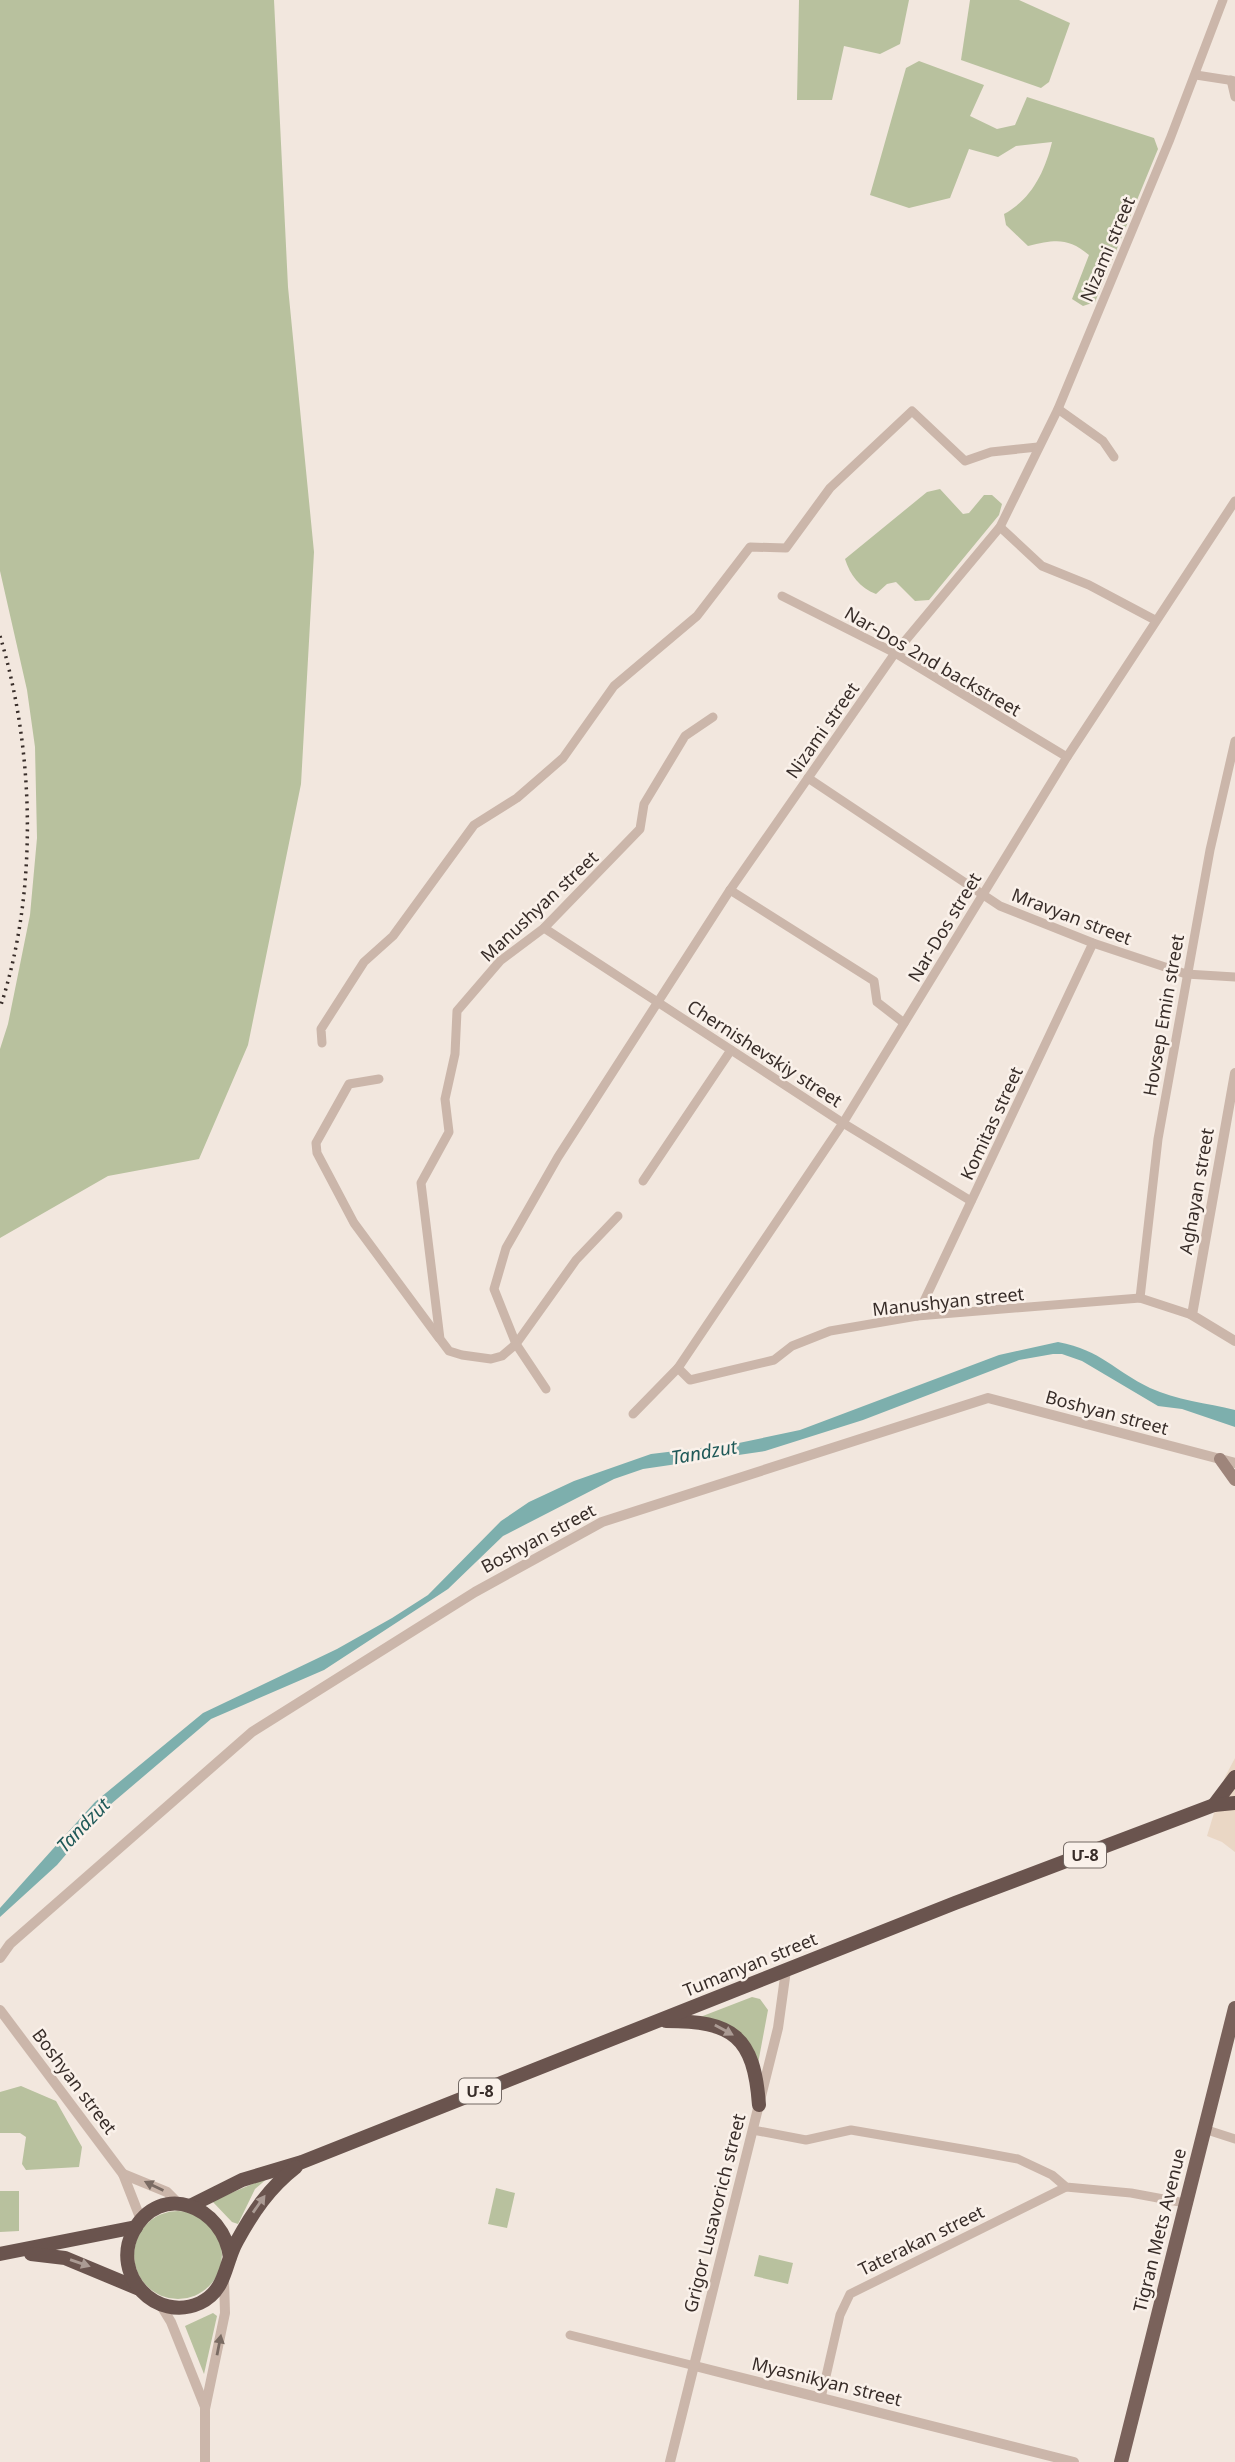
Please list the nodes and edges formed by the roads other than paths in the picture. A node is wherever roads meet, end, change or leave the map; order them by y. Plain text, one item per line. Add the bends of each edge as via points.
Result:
1 (1223, 0) edge
2 (1196, 75) junction
3 (1233, 81) edge
4 (1235, 97) edge
5 (1058, 409) junction
6 (1038, 447) junction
7 (1114, 457) dead end
8 (1235, 501) edge
9 (1000, 527) junction
10 (782, 596) dead end
11 (1155, 620) junction
12 (895, 653) junction
13 (713, 717) dead end
14 (1235, 741) edge
15 (1067, 757) junction
16 (808, 778) junction
17 (730, 890) junction
18 (983, 894) junction
19 (544, 928) junction
20 (1093, 943) junction
21 (1186, 974) junction
22 (1235, 977) edge
23 (659, 1003) junction
24 (904, 1023) junction
25 (322, 1043) dead end
26 (731, 1050) junction
27 (1235, 1073) edge
28 (379, 1079) dead end
29 (843, 1123) junction
30 (643, 1181) dead end
31 (971, 1201) junction
32 (618, 1216) dead end
33 (1140, 1298) junction
34 (1192, 1315) junction
35 (917, 1316) junction
36 (440, 1339) junction
37 (1235, 1342) edge
38 (516, 1344) junction
39 (678, 1368) junction
40 (546, 1389) dead end
41 (633, 1414) dead end
42 (1220, 1459) junction
43 (1235, 1463) edge
44 (1235, 1480) edge
45 (1235, 1777) edge
46 (1235, 1803) edge
47 (1213, 1805) junction
48 (0, 1958) edge
49 (786, 1970) junction
50 (1235, 2008) edge
51 (0, 2010) edge
52 (657, 2021) junction
53 (759, 2105) junction
54 (1204, 2129) junction
55 (752, 2130) junction
56 (1235, 2139) edge
57 (302, 2162) junction
58 (123, 2174) junction
59 (1066, 2188) junction
60 (1185, 2203) junction
61 (185, 2205) junction
62 (139, 2223) junction
63 (19, 2253) junction
64 (0, 2255) edge
65 (230, 2258) junction
66 (224, 2280) junction
67 (137, 2288) junction
68 (160, 2304) junction
69 (570, 2335) dead end
70 (695, 2366) junction
71 (821, 2398) junction
72 (205, 2409) junction
73 (205, 2462) edge
74 (670, 2462) edge
75 (1074, 2462) edge
76 (1121, 2462) edge

1 - 2 street, Nizami street
2 - 3 street
2 - 5 street, Nizami street
3 - 4 street
5 - 6 street, Nizami street
5 - 7 street via 1103,441
6 - 9 street, Nizami street
6 - 25 street via 992,452 965,461 912,411 830,488 786,548 750,547 697,616 614,686 563,758 474,825 393,936 364,962 321,1029
8 - 11 street, Nar-Dos street
9 - 11 street via 1042,566
9 - 12 street, Nizami street
10 - 12 street, Nar-Dos 2nd backstreet
11 - 15 street, Nar-Dos street
12 - 15 street, Nar-Dos 2nd backstreet
12 - 16 street, Nizami street
13 - 19 street, Manushyan street via 685,736 644,804 640,829
14 - 21 street, Hovsep Emin street
15 - 18 street, Nar-Dos street
16 - 17 street, Nizami street
16 - 18 street, Mravyan street
17 - 23 street, Nizami street
17 - 24 street via 874,981 877,1002
18 - 20 street, Mravyan street via 1000,906
18 - 24 street, Nar-Dos street
19 - 23 street, Chernishevskiy street
19 - 36 street, Manushyan street via 500,961 457,1011 455,1054 445,1099 449,1132 421,1183
20 - 21 street, Mravyan street
20 - 31 street, Komitas street
21 - 22 street, Mravyan street
21 - 33 street, Hovsep Emin street via 1157,1139
23 - 26 street, Chernishevskiy street
23 - 38 street, Nizami street via 558,1157 506,1248 494,1289
24 - 29 street, Nar-Dos street
26 - 29 street, Chernishevskiy street
26 - 30 street
27 - 34 street, Aghayan street
28 - 36 street via 349,1084 316,1143 317,1153 354,1223
29 - 31 street, Chernishevskiy street
29 - 39 street, Nar-Dos street
31 - 35 street, Komitas street
32 - 38 street via 576,1261
33 - 34 street, Manushyan street
33 - 35 street, Manushyan street
34 - 37 street
35 - 39 street, Manushyan street via 830,1331 792,1346 774,1360 690,1380
36 - 38 street via 449,1351 478,1359 502,1356
38 - 40 street, Nizami street
39 - 41 street
42 - 43 street, Boshyan street
42 - 44 main road
42 - 48 street, Boshyan street via 988,1398 601,1522 475,1592 252,1732 10,1944
45 - 47 highway
46 - 47 highway, Մ-8
47 - 49 highway, Tumanyan street / Մ-8
49 - 52 highway, Tumanyan street / Մ-8
49 - 53 street, Grigor Lusavorich street via 778,2028
50 - 54 main road, Tigran Mets Avenue
51 - 58 street, Boshyan street
52 -> 53 highway via 708,2023 730,2032 751,2059
52 - 57 highway, Tumanyan street / Մ-8
53 - 55 street, Grigor Lusavorich street
54 - 56 street
54 - 60 main road, Tigran Mets Avenue
55 - 59 street via 806,2140 852,2130 1018,2159 1052,2175
55 - 70 street, Grigor Lusavorich street
57 - 61 highway, Մ-8 via 242,2180
65 -> 57 highway, Մ-8 via 260,2202
61 -> 58 street via 167,2192
58 - 62 street, Boshyan street
59 - 60 street
59 - 71 street, Taterakan street via 850,2294 840,2315
60 - 76 main road, Tigran Mets Avenue
61 - 62 highway via 158,2209
61 - 65 highway via 207,2214 220,2227
62 - 63 highway
62 - 67 highway via 130,2238 127,2264
63 - 64 highway
63 -> 67 highway via 65,2258
65 - 66 highway
66 - 68 highway via 210,2297 191,2306
72 -> 66 street via 225,2313
67 - 68 highway
68 - 72 street
69 - 70 street, Myasnikyan street
70 - 71 street, Myasnikyan street
70 - 74 street, Grigor Lusavorich street
71 - 75 street, Myasnikyan street
72 - 73 street

